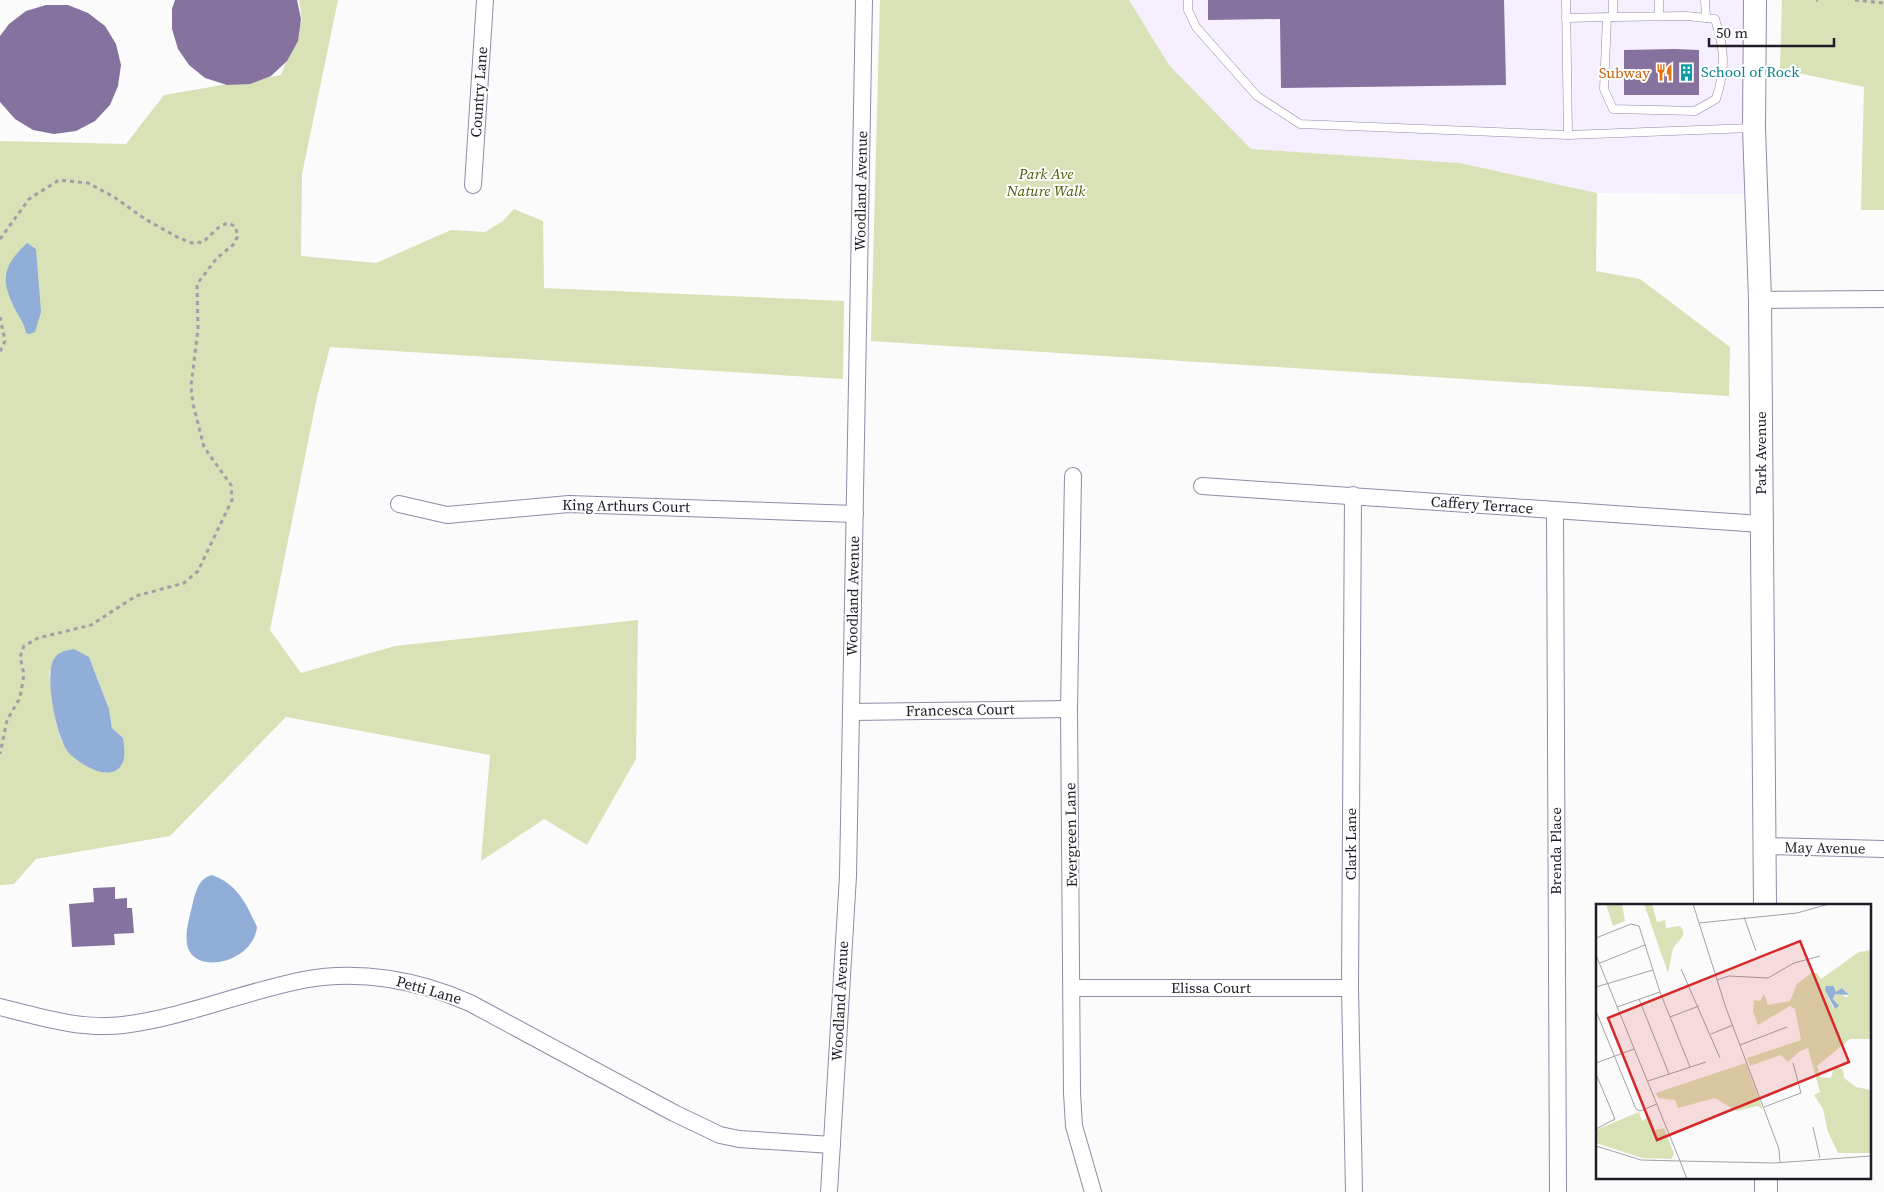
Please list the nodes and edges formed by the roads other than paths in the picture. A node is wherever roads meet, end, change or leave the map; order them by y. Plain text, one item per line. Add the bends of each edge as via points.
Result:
1 (485, 0) edge
2 (864, 0) edge
3 (1188, 0) edge
4 (1566, 0) edge
5 (1613, 0) edge
6 (1659, 0) edge
7 (1705, 0) edge
8 (1755, 0) edge
9 (1659, 16) junction
10 (1610, 17) junction
11 (1566, 18) junction
12 (1706, 18) junction
13 (1754, 128) junction
14 (1568, 135) junction
15 (473, 185) dead end
16 (1884, 299) edge
17 (1760, 300) junction
18 (1073, 476) dead end
19 (1202, 486) dead end
20 (1353, 495) junction
21 (399, 504) dead end
22 (1555, 511) junction
23 (855, 514) junction
24 (1761, 524) junction
25 (1069, 709) junction
26 (851, 712) junction
27 (1765, 846) junction
28 (1884, 849) edge
29 (1765, 904) edge
30 (1073, 988) junction
31 (1350, 988) junction
32 (0, 1007) edge
33 (832, 1145) junction
34 (829, 1192) edge
35 (1093, 1192) edge
36 (1354, 1192) edge
37 (1558, 1192) edge

1 - 15 street, Country Lane
2 - 23 street, Woodland Avenue
3 - 14 lane via 1188,10 1196,27 1257,96 1300,124
4 - 11 lane
5 - 10 lane
6 - 9 lane
7 - 12 lane
8 - 13 main road, Park Avenue
9 - 10 lane
9 - 12 lane
10 - 11 lane
10 - 12 lane via 1604,89 1613,108 1695,111 1716,99 1723,78 1724,46 1715,19
11 - 14 lane
13 - 14 lane
13 - 17 main road, Park Avenue
16 - 17 street
17 - 24 main road, Park Avenue
18 - 25 street, Evergreen Lane
19 - 20 street, Caffery Terrace
20 - 22 street, Caffery Terrace
20 - 31 street, Clark Lane
21 - 23 street, King Arthurs Court via 447,514 569,504
22 - 24 street, Caffery Terrace
22 - 37 street, Brenda Place
23 - 26 street, Woodland Avenue
24 - 27 main road, Park Avenue
25 - 26 street, Francesca Court
25 - 30 street, Evergreen Lane
26 - 33 street, Woodland Avenue via 848,876
27 - 28 street, May Avenue
27 - 29 main road, Park Avenue
30 - 31 street, Elissa Court
30 - 35 street, Evergreen Lane via 1074,1126
31 - 36 street, Clark Lane
32 - 33 street, Petti Lane via 69,1024 122,1025 303,980 332,976 394,979 470,1002 720,1135
33 - 34 street, Woodland Avenue

